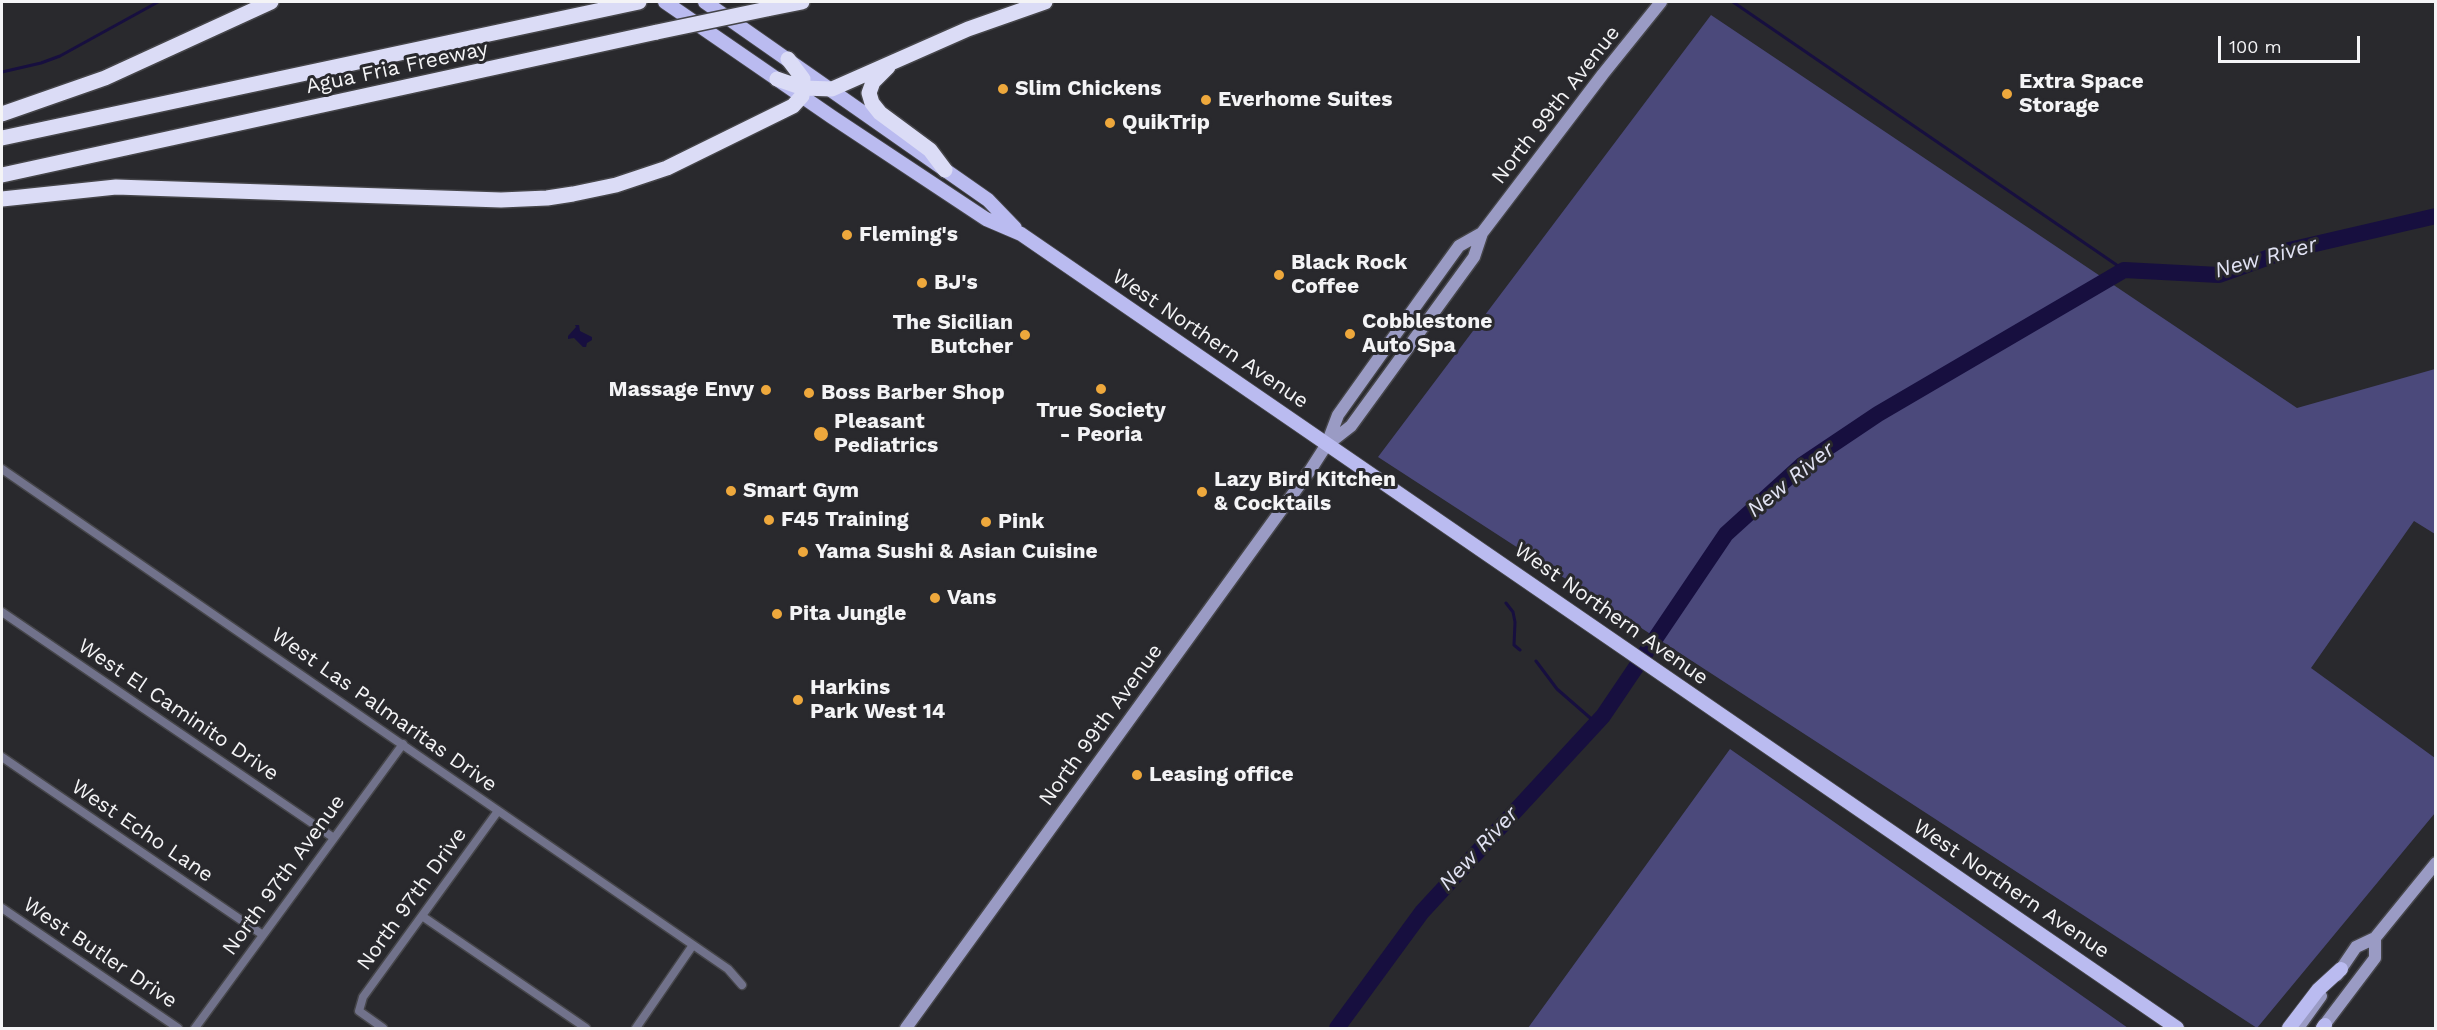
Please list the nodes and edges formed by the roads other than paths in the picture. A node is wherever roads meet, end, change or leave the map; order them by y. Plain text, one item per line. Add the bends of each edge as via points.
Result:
1 (271, 2) edge
2 (639, 2) edge
3 (665, 2) edge
4 (705, 2) edge
5 (802, 2) edge
6 (1045, 2) edge
7 (1661, 2) edge
8 (788, 58) junction
9 (894, 62) junction
10 (777, 79) joint
11 (832, 89) junction
12 (803, 92) junction
13 (2, 114) edge
14 (2, 138) edge
15 (945, 170) junction
16 (2, 175) edge
17 (2, 199) edge
18 (1482, 233) junction
19 (1021, 234) junction
20 (1327, 444) junction
21 (2, 469) edge
22 (2, 612) edge
23 (403, 744) junction
24 (2, 757) edge
25 (498, 811) junction
26 (334, 838) junction
27 (2436, 863) edge
28 (2, 908) edge
29 (422, 916) junction
30 (263, 935) junction
31 (2375, 938) junction
32 (693, 945) junction
33 (2341, 969) junction
34 (742, 985) dead end
35 (2323, 1027) edge
36 (178, 1029) edge
37 (195, 1029) edge
38 (383, 1029) edge
39 (586, 1029) edge
40 (636, 1029) edge
41 (906, 1029) edge
42 (2177, 1029) edge
43 (2289, 1029) edge
44 (2298, 1029) edge

1 - 13 highway via 105,78
2 - 14 highway, Agua Fria Freeway
3 - 10 main road
4 - 8 main road, West Northern Avenue
5 - 16 highway, Agua Fria Freeway, bridge
6 - 9 highway via 968,28
7 - 18 main road, North 99th Avenue
8 - 11 main road, West Northern Avenue
8 - 12 highway via 801,74
9 - 11 highway
9 - 15 highway via 873,82 869,93 872,103 930,150
10 - 12 highway
11 - 12 highway
11 - 15 main road, West Northern Avenue
12 - 17 highway via 798,103 667,168 616,185 547,198 501,200 116,188
12 - 19 main road, West Northern Avenue via 986,219
15 - 19 main road, West Northern Avenue via 988,200
18 - 20 main road, North 99th Avenue via 1474,257 1389,376 1351,426
18 - 20 main road, North 99th Avenue via 1459,246 1338,415
19 - 20 main road, West Northern Avenue
20 - 41 main road, North 99th Avenue
20 - 42 main road, West Northern Avenue
21 - 23 street, West Las Palmaritas Drive
22 - 26 street, West El Caminito Drive
23 - 25 street, West Las Palmaritas Drive
23 - 26 street, North 97th Avenue
24 - 30 street, West Echo Lane
25 - 29 street, North 97th Drive
25 - 32 street, West Las Palmaritas Drive
26 - 30 street, North 97th Avenue
27 - 31 main road
28 - 36 street, West Butler Drive
29 - 38 street, North 97th Drive via 363,997 359,1011
29 - 39 street
30 - 37 street, North 97th Avenue
31 - 33 main road via 2356,947
31 - 35 main road via 2375,958
32 - 34 street, West Las Palmaritas Drive via 728,969
32 - 40 street
33 - 43 main road via 2318,990
33 - 44 main road

